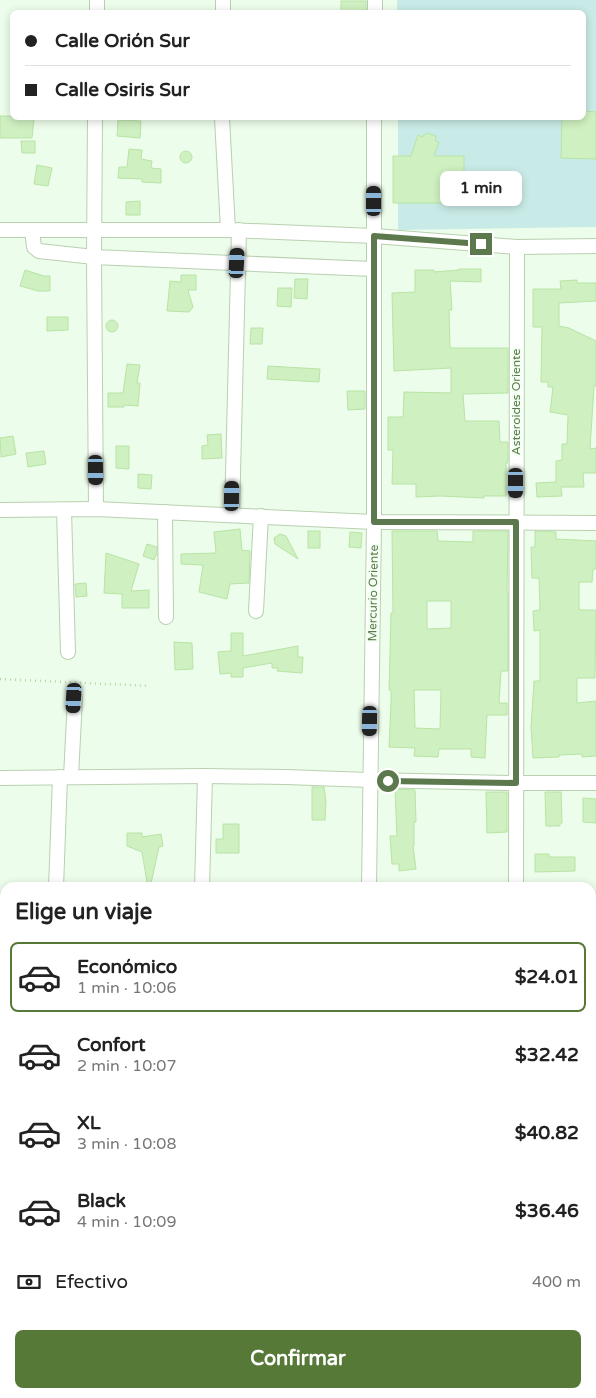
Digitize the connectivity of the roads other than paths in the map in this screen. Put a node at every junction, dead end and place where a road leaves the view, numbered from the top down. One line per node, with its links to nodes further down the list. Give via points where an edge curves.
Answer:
1 (95, 120): 6 (street)
2 (222, 120): 7 (street)
3 (374, 120): 8 (street, Mercurio Oriente)
4 (0, 230): 5 (street)
5 (32, 230): 6 (street); 11 (street, via 34,247 39,251)
6 (94, 230): 7 (street); 11 (street)
7 (233, 230): 8 (street); 12 (street)
8 (374, 236): 10 (street); 13 (street, Mercurio Oriente)
9 (596, 246): 10 (street)
10 (517, 247): 21 (street, Asteroides Oriente)
11 (94, 257): 12 (street); 14 (street)
12 (237, 263): 13 (street); 18 (street)
13 (373, 269): 20 (street, Mercurio Oriente)
14 (96, 509): 16 (street); 17 (street)
15 (0, 510): 16 (street)
16 (64, 510): 25 (street)
17 (165, 512): 18 (street); 24 (street)
18 (232, 515): 19 (street)
19 (261, 516): 20 (street); 23 (street)
20 (374, 522): 21 (street); 30 (street, Mercurio Oriente)
21 (516, 522): 22 (street); 31 (street, Asteroides Oriente)
22 (596, 523)
23 (256, 611)
24 (166, 617)
25 (68, 652)
26 (74, 698): 28 (street)
27 (204, 776): 28 (street); 30 (street); 34 (street)
28 (65, 777): 29 (street); 33 (street)
29 (0, 778)
30 (369, 780): 31 (street); 35 (street, Mercurio Oriente)
31 (516, 783): 32 (street); 36 (street, Asteroides Oriente)
32 (596, 783)
33 (56, 882)
34 (202, 882)
35 (369, 882)
36 (516, 882)

